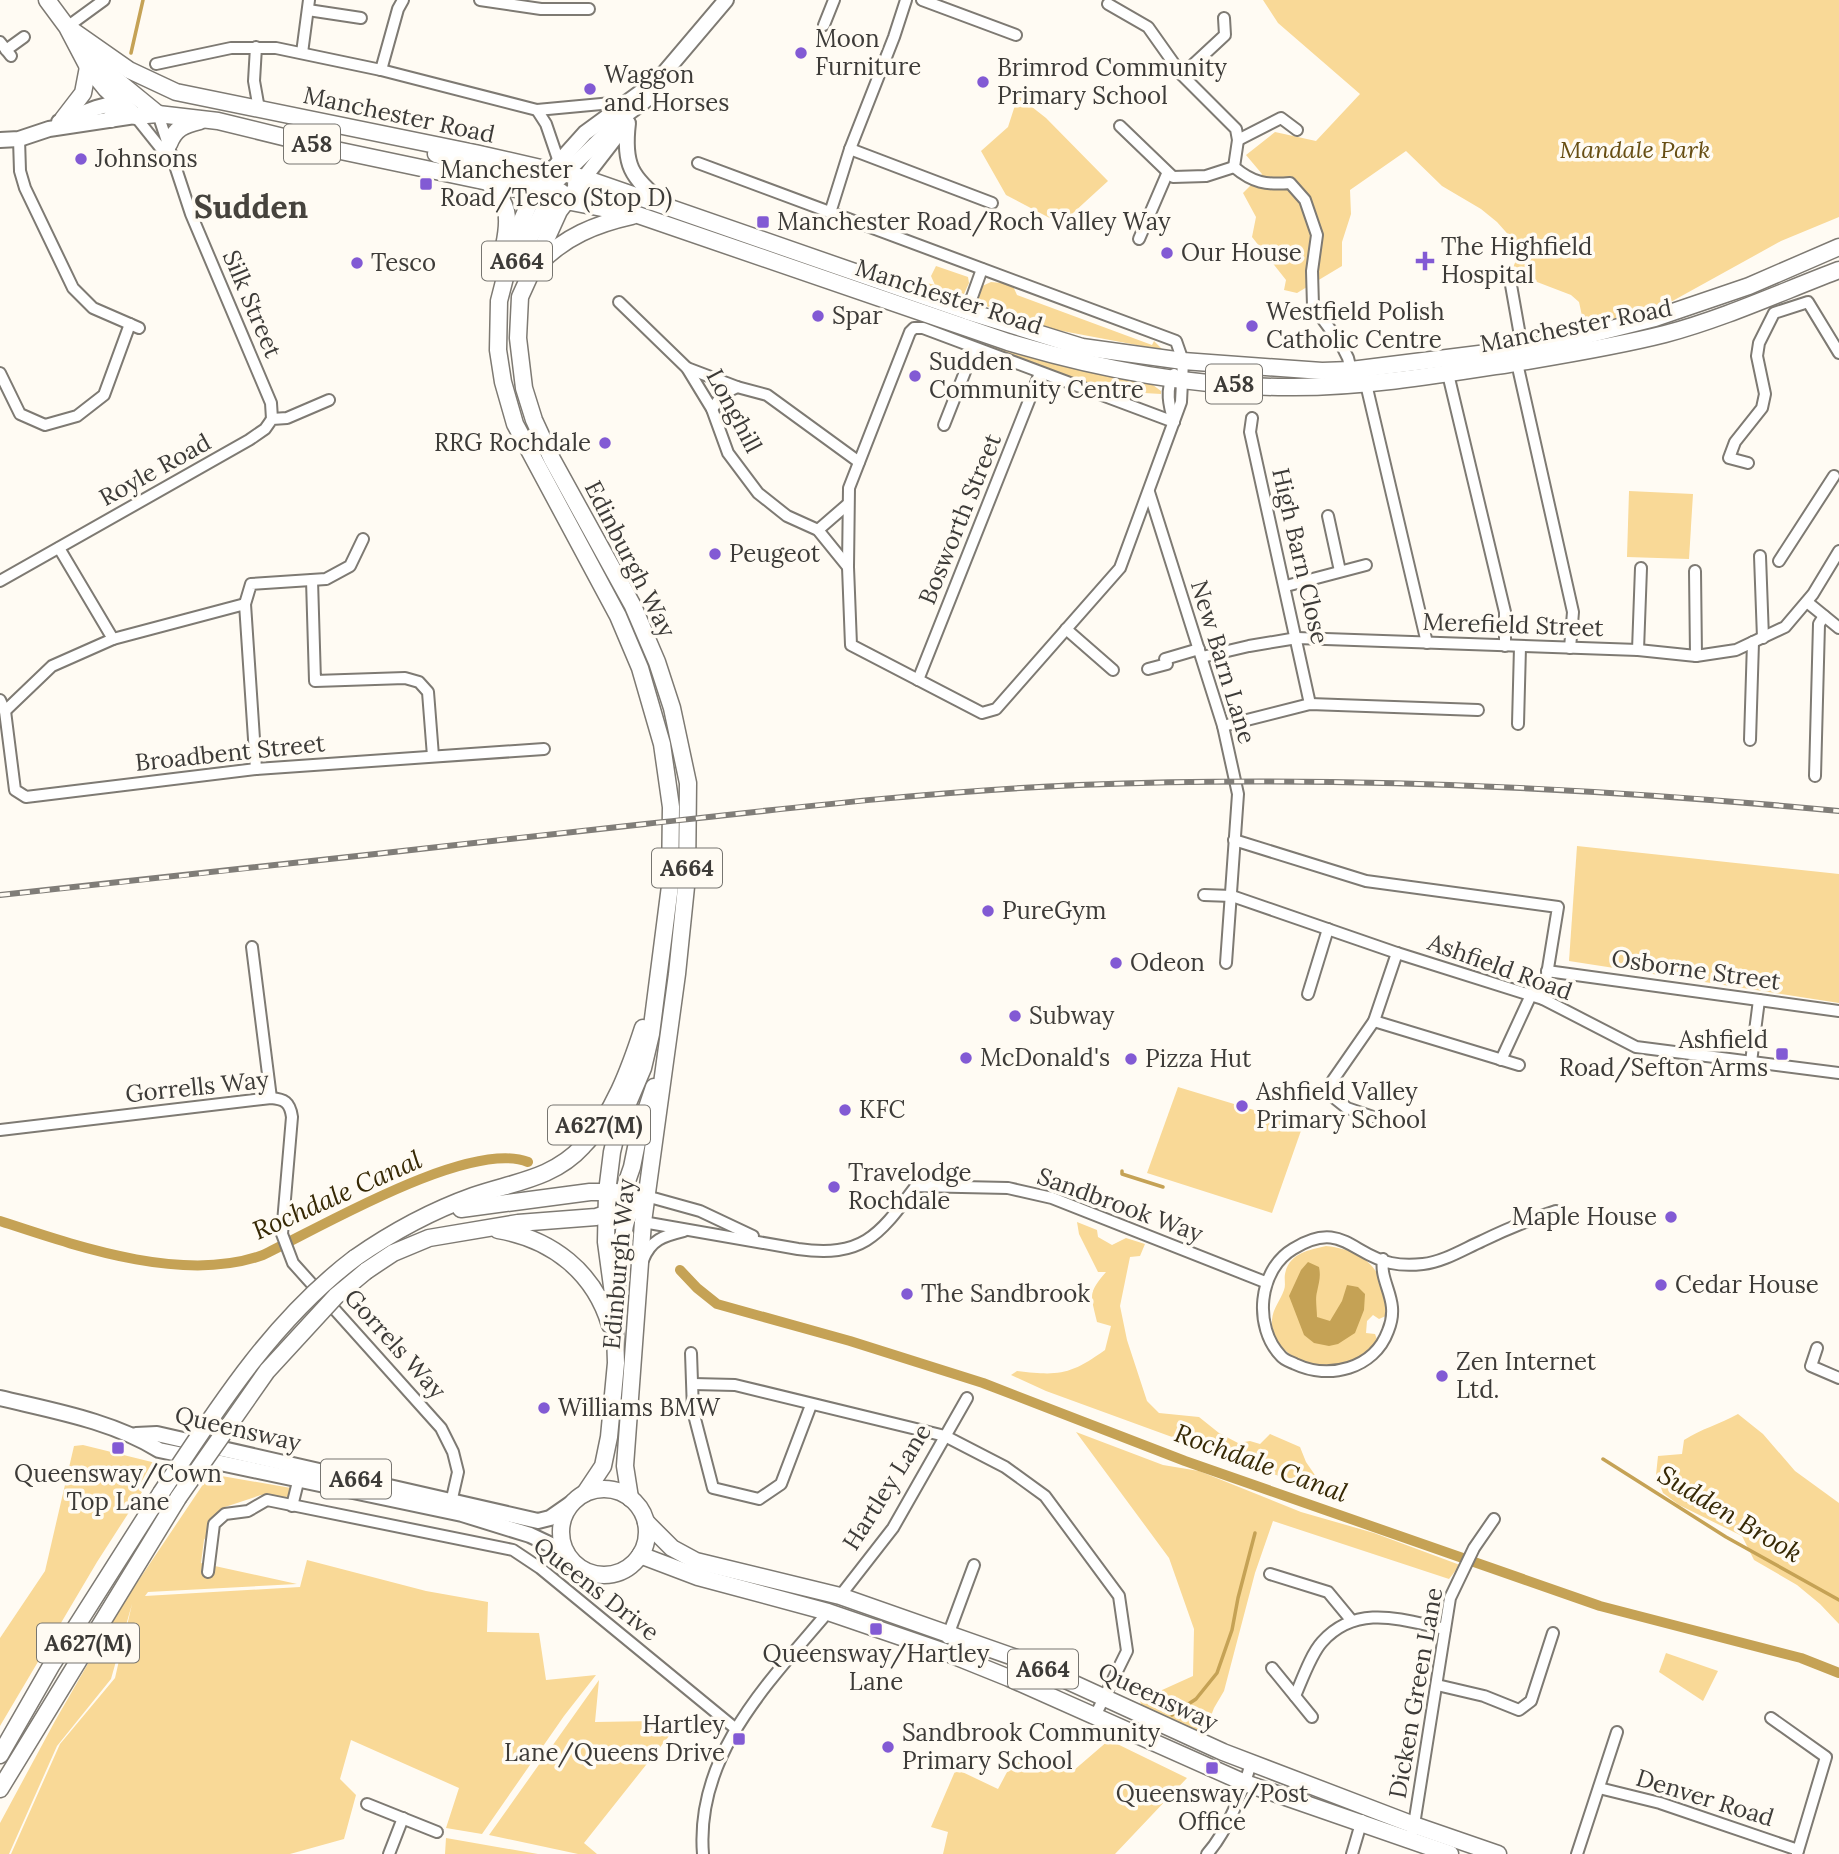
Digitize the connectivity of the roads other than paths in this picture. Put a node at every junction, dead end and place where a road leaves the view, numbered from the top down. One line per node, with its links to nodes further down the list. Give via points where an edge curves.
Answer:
1 (47, 0): 17 (highway, A58)
2 (104, 0): 17 (street)
3 (403, 0): 25 (street)
4 (480, 0): 12 (street, via 541,9)
5 (726, 0): 28 (main road)
6 (834, 0): 16 (street)
7 (906, 0): 48 (street)
8 (922, 0): 18 (street)
9 (1129, 0): 13 (street)
10 (1108, 4): 13 (street)
11 (309, 5): 14 (street); 22 (street)
12 (589, 9)
13 (1123, 12): 27 (street, via 1148,27)
14 (361, 18)
15 (1224, 18): 27 (street, via 1225,35)
16 (824, 25)
17 (67, 27): 24 (highway, A58); 26 (highway, A58)
18 (1016, 35)
19 (23, 37): 21 (street)
20 (256, 47): 22 (street, Manchester Road); 23 (street, Manchester Road); 32 (street, via 254,81)
21 (6, 49)
22 (302, 53): 25 (street, Manchester Road)
23 (156, 64)
24 (88, 67): 31 (highway, A58); 37 (highway, via 83,93)
25 (381, 70): 33 (street, Manchester Road)
26 (122, 74): 29 (highway, Manchester Road / A58); 30 (highway); 31 (highway)
27 (1182, 75): 46 (street, via 1236,129)
28 (659, 79): 35 (main road); 35 (main road, via 654,91)
29 (176, 92): 30 (highway); 32 (highway, Manchester Road / A58)
30 (139, 97): 31 (main road, Manchester Road); 34 (highway)
31 (119, 102): 36 (highway, A58); 37 (main road, Manchester Road); 38 (highway)
32 (259, 109): 43 (highway, Manchester Road / A58)
33 (537, 110): 35 (street, Manchester Road, via 612,103); 53 (street)
34 (158, 114): 36 (highway, Manchester Road / A58); 39 (highway, Manchester Road / A58); 47 (street, Silk Street)
35 (628, 114): 53 (main road); 53 (main road, via 585,133); 57 (main road, via 625,148 629,167 639,184)
36 (135, 116): 38 (main road, Manchester Road); 50 (street, Silk Street)
37 (63, 119): 41 (main road, Manchester Road)
38 (111, 119): 41 (main road, Manchester Road)
39 (206, 120): 47 (highway, via 181,127); 54 (highway, Manchester Road / A58)
40 (1120, 126): 52 (street)
41 (49, 129): 44 (main road, Manchester Road)
42 (1297, 130): 46 (street, via 1281,118)
43 (364, 131): 53 (highway, Manchester Road / A58); 55 (highway)
44 (19, 139): 45 (main road, Manchester Road); 75 (street, via 22,180 73,288 93,308 135,326 104,395 77,416 45,425 20,414)
45 (0, 140)
46 (1238, 140): 51 (street)
47 (169, 144): 50 (street, Silk Street)
48 (849, 149): 56 (street); 58 (street)
49 (698, 163): 58 (street, Manchester Road)
50 (174, 166): 84 (street, Silk Street, via 271,403)
51 (1234, 167): 52 (street, via 1206,176); 79 (street, via 1248,179 1290,183 1305,200 1317,235 1313,306 1341,344)
52 (1167, 174): 60 (street)
53 (567, 176): 55 (highway, Edinburgh Way / A664); 55 (highway, Edinburgh Way / A664); 57 (highway, Manchester Road / A58); 59 (street, via 582,192)
54 (488, 182): 55 (highway, Manchester Road / A58); 66 (highway, A664, via 508,215 499,267)
55 (550, 197): 59 (highway, Manchester Road / A58); 64 (highway, Edinburgh Way / A664); 66 (highway, Edinburgh Way / A664, via 517,231); 69 (highway, Edinburgh Way / A664, via 518,257)
56 (992, 203)
57 (670, 208): 68 (highway, Manchester Road / A58)
58 (830, 213): 62 (street, Manchester Road)
59 (638, 215): 64 (highway, A664, via 594,226 565,240); 78 (highway, Manchester Road / A58, via 1032,349)
60 (1139, 239)
61 (1839, 247): 72 (highway, Manchester Road / A58, via 1749,286 1655,318)
62 (982, 269): 68 (street); 73 (street, Manchester Road, via 1176,341)
63 (1839, 270): 72 (highway, Manchester Road / A58, via 1666,334 1581,352)
64 (529, 274): 154 (highway, Edinburgh Way / A664, via 520,297 518,338 524,388 552,459 633,606 657,662 688,783 687,877)
65 (1511, 285): 72 (street)
66 (499, 301): 69 (highway, Edinburgh Way / A664)
67 (619, 302): 74 (street, Longhill)
68 (967, 312): 73 (highway, Manchester Road / A58, via 1082,347)
69 (498, 331): 147 (highway, Edinburgh Way / A664, via 502,377 515,424 618,616 660,734 671,807 670,886)
70 (974, 349): 76 (street); 86 (street); 87 (street, via 923,328 909,332)
71 (1839, 353): 88 (street, via 1808,302 1774,313 1757,356 1765,394 1762,408 1726,457)
72 (1520, 355): 77 (highway, Manchester Road / A58); 79 (highway, Manchester Road / A58); 121 (street, via 1573,612)
73 (1183, 361): 78 (street); 79 (highway, Manchester Road / A58, via 1322,371)
74 (687, 368): 80 (street); 82 (street, Longhill)
75 (0, 373)
76 (1040, 373): 85 (street); 127 (street, Bosworth Street)
77 (1448, 374): 79 (highway, Manchester Road / A58); 119 (street, via 1505,612)
78 (1177, 379): 79 (highway, Manchester Road / A58, via 1292,387); 85 (street, via 1181,402)
79 (1357, 380): 118 (street, via 1372,410)
80 (737, 387): 82 (street, via 723,394); 87 (street, via 767,395)
81 (329, 400): 84 (street, Royle Road, via 287,418)
82 (712, 409): 95 (street, Longhill, via 728,453 758,493 787,516)
83 (1252, 418): 109 (street, High Barn Close, via 1250,432)
84 (272, 419): 97 (street, Royle Road, via 259,434 204,471)
85 (1174, 422): 91 (street)
86 (944, 425)
87 (859, 462): 93 (street)
88 (1748, 463)
89 (1834, 476): 90 (street)
90 (1828, 486): 92 (street); 100 (street)
91 (1149, 492): 114 (street, via 1120,568); 123 (street, New Barn Lane)
92 (1839, 493)
93 (848, 504): 95 (street); 103 (street)
94 (1328, 516): 105 (street)
95 (818, 530): 103 (street)
96 (363, 539): 107 (street, via 350,566 326,579)
97 (60, 548): 108 (street, Royle Road); 116 (street)
98 (1839, 551): 102 (street, Merefield Street)
99 (1760, 556): 117 (street)
100 (1779, 561)
101 (1366, 565): 105 (street)
102 (1836, 565): 110 (street, Merefield Street)
103 (848, 567): 127 (street, via 851,645)
104 (1641, 568): 122 (street)
105 (1340, 571): 109 (street)
106 (1695, 571): 124 (street)
107 (312, 580): 111 (street, via 251,584); 136 (street, via 314,681 405,678 419,682 428,692)
108 (0, 581)
109 (1286, 586): 115 (street, High Barn Close)
110 (1807, 602): 112 (street); 117 (street, Merefield Street, via 1786,627)
111 (245, 604): 116 (street); 137 (street)
112 (1824, 616): 113 (street); 138 (street, via 1819,624)
113 (1839, 628)
114 (1066, 629): 125 (street); 127 (street, via 996,709 982,713)
115 (1297, 638): 118 (street, Merefield Street); 123 (street, Merefield Street); 129 (street, High Barn Close)
116 (113, 639): 131 (street, via 52,666)
117 (1758, 640): 124 (street, Merefield Street, via 1736,650); 134 (street)
118 (1427, 643): 119 (street, Merefield Street)
119 (1505, 646): 120 (street, Merefield Street)
120 (1520, 647): 121 (street, Merefield Street); 132 (street)
121 (1570, 648): 122 (street, Merefield Street)
122 (1638, 650): 124 (street, Merefield Street)
123 (1201, 653): 126 (street, Merefield Street, via 1165,659 1167,664); 133 (street, New Barn Lane)
124 (1696, 656)
125 (1113, 670)
126 (1148, 670)
127 (918, 680)
128 (0, 700): 131 (street, Broadbent Street)
129 (1310, 704): 130 (street); 133 (street)
130 (1478, 710)
131 (5, 711): 137 (street, Broadbent Street, via 15,790 26,797)
132 (1518, 723)
133 (1223, 726): 139 (street, New Barn Lane, via 1238,794)
134 (1751, 740)
135 (544, 749): 136 (street, Broadbent Street)
136 (433, 756): 137 (street, Broadbent Street)
137 (256, 769)
138 (1815, 776)
139 (1234, 840): 141 (street, New Barn Lane); 146 (street, via 1366,881 1558,907)
140 (1204, 895): 141 (street, Ashfield Road)
141 (1232, 896): 142 (street, Ashfield Road); 145 (street, New Barn Lane)
142 (1328, 929): 144 (street, Ashfield Road); 148 (street)
143 (252, 947): 159 (street)
144 (1397, 953): 149 (street, Ashfield Road); 153 (street)
145 (1226, 963)
146 (1548, 971): 150 (street); 151 (street, Osborne Street)
147 (658, 986): 162 (highway, Edinburgh Way / A664, via 643,1068 612,1152); 166 (highway, A627(M), via 608,1112 583,1146 539,1177 471,1197)
148 (1308, 994)
149 (1531, 995): 150 (street, Ashfield Road); 155 (street)
150 (1543, 999): 156 (street, Ashfield Road, via 1636,1047)
151 (1759, 1000): 152 (street, Osborne Street); 156 (street)
152 (1839, 1011)
153 (1374, 1021): 155 (street); 160 (street, via 1333,1080 1332,1096 1347,1108)
154 (666, 1053): 162 (highway, via 632,1167); 163 (highway, Edinburgh Way / A664)
155 (1501, 1060): 157 (street)
156 (1751, 1062): 158 (street, Ashfield Road)
157 (1519, 1065)
158 (1839, 1073)
159 (271, 1098): 161 (street, Gorrells Way); 165 (street, Gorrells Way, via 285,1101 291,1110)
160 (1388, 1122)
161 (0, 1130)
162 (615, 1192): 163 (highway); 166 (highway, A627(M)); 167 (highway, Edinburgh Way / A664)
163 (646, 1196): 168 (highway, Edinburgh Way / A664); 171 (street, via 700,1211)
164 (1556, 1210): 172 (street, via 1425,1264)
165 (284, 1212): 189 (street, Gorrels Way, via 282,1234 293,1263 441,1428 458,1472)
166 (435, 1214): 213 (highway, A627(M), bridge, via 389,1235 330,1276 260,1351 161,1493)
167 (605, 1214): 168 (highway); 169 (highway, A627(M)); 175 (highway, Edinburgh Way / A664)
168 (635, 1220): 170 (street, Sandbrook Way); 173 (highway, Edinburgh Way / A664); 175 (highway, A664, via 623,1227)
169 (485, 1227): 178 (highway, A627(M), via 534,1239 568,1260 588,1280 610,1324); 217 (highway, A627(M), bridge, via 429,1238 393,1253 336,1296 267,1371 178,1498)
170 (690, 1230): 171 (street, Sandbrook Way); 173 (street, Sandbrook Way, via 655,1240)
171 (765, 1242): 174 (street, Sandbrook Way, via 838,1251 873,1237 916,1186 1008,1188 1052,1198)
172 (1383, 1259): 174 (street, via 1343,1239 1321,1238 1281,1258); 174 (street, via 1381,1270 1393,1311 1389,1330 1368,1359 1343,1371 1311,1371 1282,1357 1262,1314)
173 (639, 1269): 187 (highway, Edinburgh Way / A664, via 625,1466)
174 (1265, 1282)
175 (614, 1301): 178 (highway, Edinburgh Way / A664)
176 (1817, 1348): 179 (street, via 1811,1366)
177 (691, 1353): 180 (street)
178 (616, 1363): 186 (highway, Edinburgh Way / A664, via 603,1466)
179 (1839, 1378)
180 (693, 1384): 183 (street, via 735,1385); 183 (street, via 693,1411 713,1488 759,1499 781,1484)
181 (0, 1398): 185 (main road, Queensway / A664, via 135,1435 159,1450)
182 (967, 1398): 184 (street, Hartley Lane)
183 (811, 1405): 184 (street)
184 (945, 1437): 197 (street, Hartley Lane, via 893,1528); 207 (street, via 1005,1467 1045,1496 1119,1596 1127,1651)
185 (301, 1473): 188 (street); 189 (main road, Queensway / A664)
186 (579, 1498): 187 (highway, via 597,1489); 189 (main road, Queensway / A664, via 538,1521); 192 (highway, via 562,1523)
187 (630, 1498): 191 (highway)
188 (292, 1506): 195 (street, Queens Drive, via 267,1500 248,1511 225,1514 214,1524); 211 (street, Queens Drive, via 513,1550)
189 (450, 1506): 192 (main road, Queensway / A664)
190 (1494, 1519): 200 (street, Dicken Green Lane, via 1450,1598)
191 (646, 1522): 193 (highway, via 647,1537); 197 (highway, Queensway / A664, via 672,1548 696,1561)
192 (566, 1552): 193 (highway, via 587,1571 602,1575 617,1573)
193 (640, 1555): 198 (highway, Queensway / A664, via 698,1577)
194 (974, 1565): 202 (street)
195 (208, 1572)
196 (1270, 1574): 199 (street, via 1328,1592)
197 (840, 1596): 202 (highway, Queensway / A664)
198 (828, 1612): 203 (highway, Queensway / A664); 211 (street, via 756,1696)
199 (1352, 1621): 200 (street, via 1380,1616); 206 (street, via 1321,1643)
200 (1445, 1629): 205 (street, Dicken Green Lane)
201 (1553, 1633): 205 (street, via 1531,1701 1519,1710)
202 (949, 1634): 203 (street); 207 (highway, Queensway / A664, via 1022,1660)
203 (942, 1651): 208 (highway, Queensway / A664)
204 (1272, 1668): 206 (street)
205 (1437, 1685): 222 (street, Dicken Green Lane)
206 (1295, 1696): 209 (street)
207 (1105, 1698): 208 (street); 214 (highway, Queensway / A664)
208 (1095, 1716): 215 (highway, Queensway / A664)
209 (1312, 1717)
210 (1771, 1718): 223 (street, via 1826,1757)
211 (736, 1729): 225 (street, via 709,1788)
212 (1617, 1732): 216 (street)
213 (0, 1755)
214 (1251, 1763): 215 (street); 219 (highway, Queensway / A664)
215 (1245, 1783): 219 (highway, Queensway / A664); 226 (street)
216 (1599, 1788): 223 (street, Denver Road, via 1660,1803); 230 (street)
217 (0, 1789)
218 (367, 1804): 220 (street)
219 (1364, 1814): 222 (highway, Queensway / A664); 227 (street)
220 (403, 1818): 221 (street); 224 (street)
221 (437, 1832)
222 (1413, 1833): 228 (highway, Queensway / A664); 229 (highway, Queensway / A664)
223 (1798, 1852)
224 (389, 1854)
225 (703, 1854)
226 (1207, 1854)
227 (1352, 1854)
228 (1450, 1854)
229 (1498, 1854)
230 (1577, 1854)

